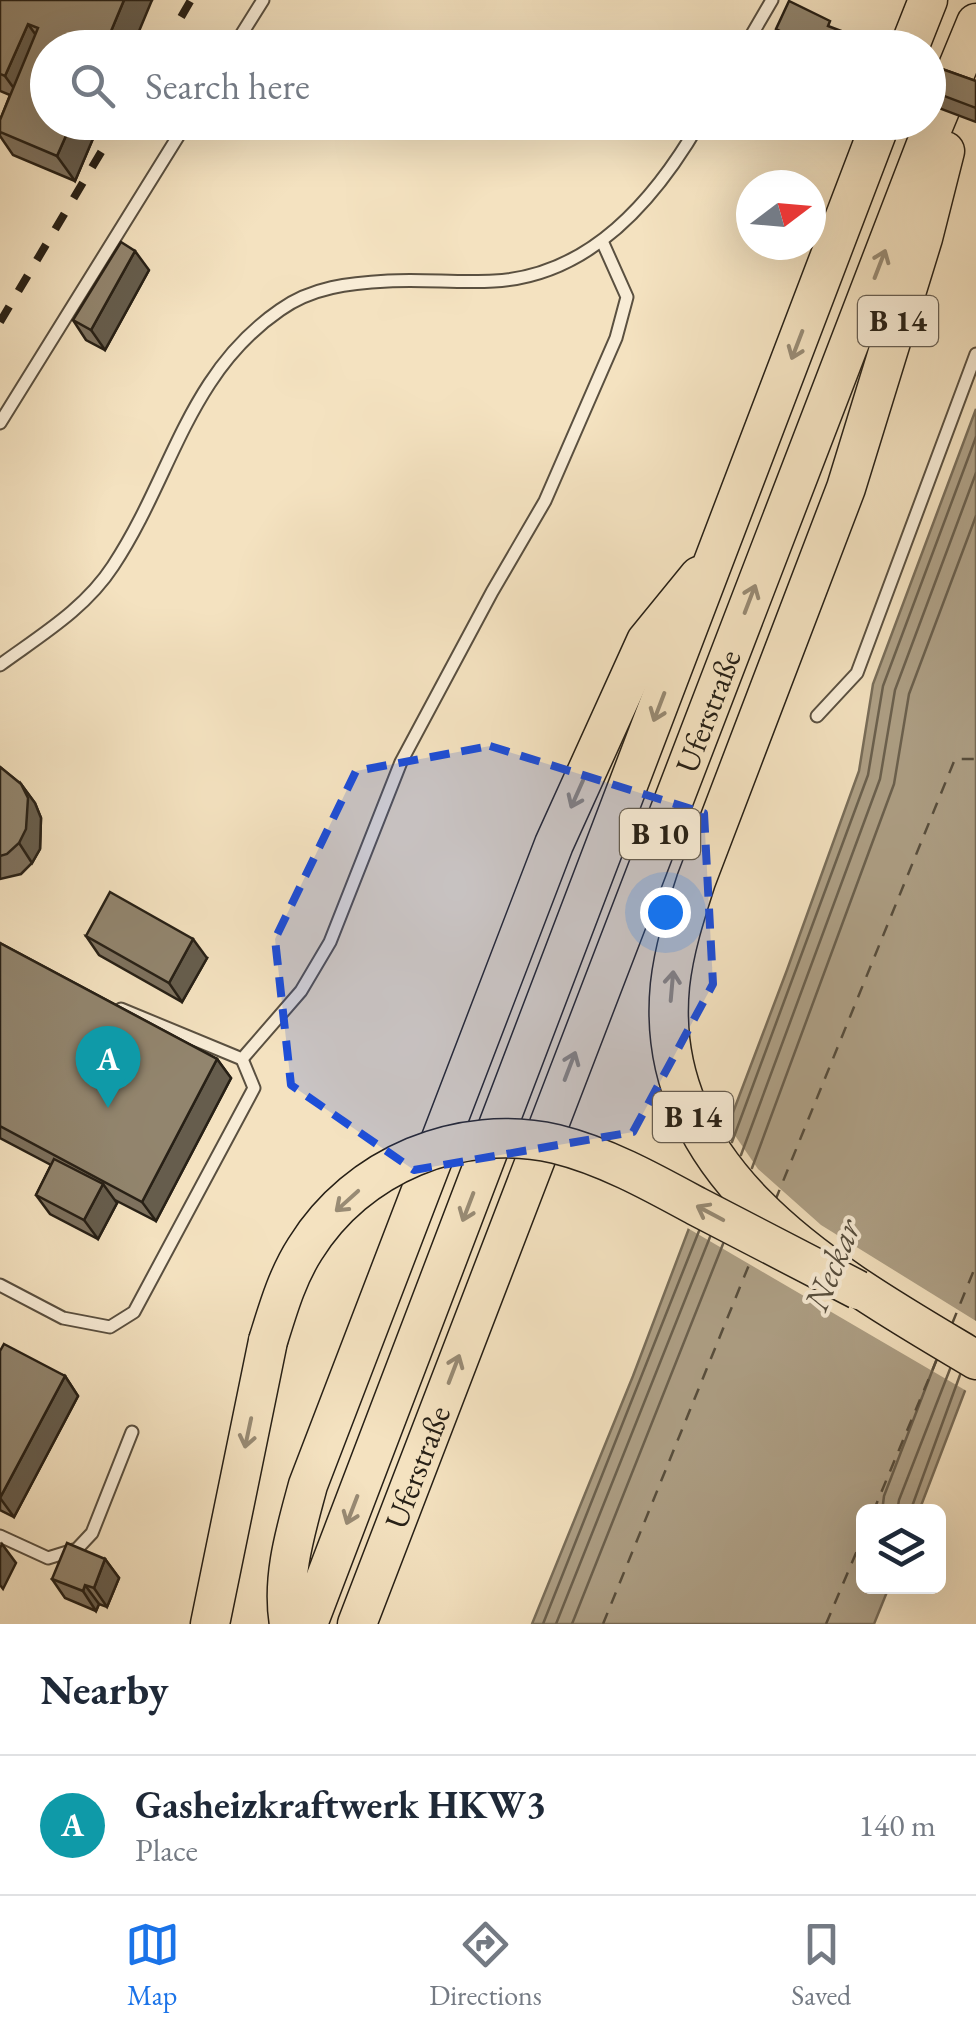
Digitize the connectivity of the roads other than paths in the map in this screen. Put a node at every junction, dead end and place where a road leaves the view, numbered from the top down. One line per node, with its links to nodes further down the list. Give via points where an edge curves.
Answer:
1 (262, 0): 4 (lane)
2 (772, 0): 5 (lane)
3 (928, 0): 6 (highway)
4 (244, 30)
5 (754, 30)
6 (916, 30)
7 (972, 34): 8 (highway, Uferstraße / B 10, one-way to 7); 22 (highway, B 14, one-way to 7, bridge, via 754,1206 722,1168 695,1124 677,1075 670,988 696,880 865,433 923,238)
8 (946, 96)
9 (176, 140): 15 (lane)
10 (690, 140): 13 (lane, via 645,202)
11 (874, 140): 16 (highway, Uferstraße / B 10, one-way to 16)
12 (928, 140): 29 (highway, Uferstraße / B 10, one-way to 12)
13 (602, 241): 17 (lane, via 548,272 495,281 339,284 284,307 237,344 202,392 114,565 86,602); 20 (lane, via 627,297 553,483 401,762 330,942 300,991)
14 (976, 354): 18 (lane, via 857,673)
15 (0, 422)
16 (720, 551): 27 (highway, one-way to 27, via 646,641 554,844 308,1485 287,1585); 28 (highway, Uferstraße / B 10, one-way to 28)
17 (0, 665)
18 (817, 716)
19 (106, 1002): 20 (lane)
20 (242, 1059): 21 (lane, via 254,1088 134,1312 110,1326 63,1318)
21 (0, 1285)
22 (858, 1290): 23 (highway, B 14); 26 (highway, one-way to 26, bridge, via 652,1183 556,1144 484,1139 392,1165 340,1206 296,1264 268,1340)
23 (976, 1360)
24 (132, 1432): 25 (lane, via 92,1533 77,1548 48,1558)
25 (0, 1536)
26 (210, 1624)
27 (289, 1624)
28 (308, 1624)
29 (357, 1624)

